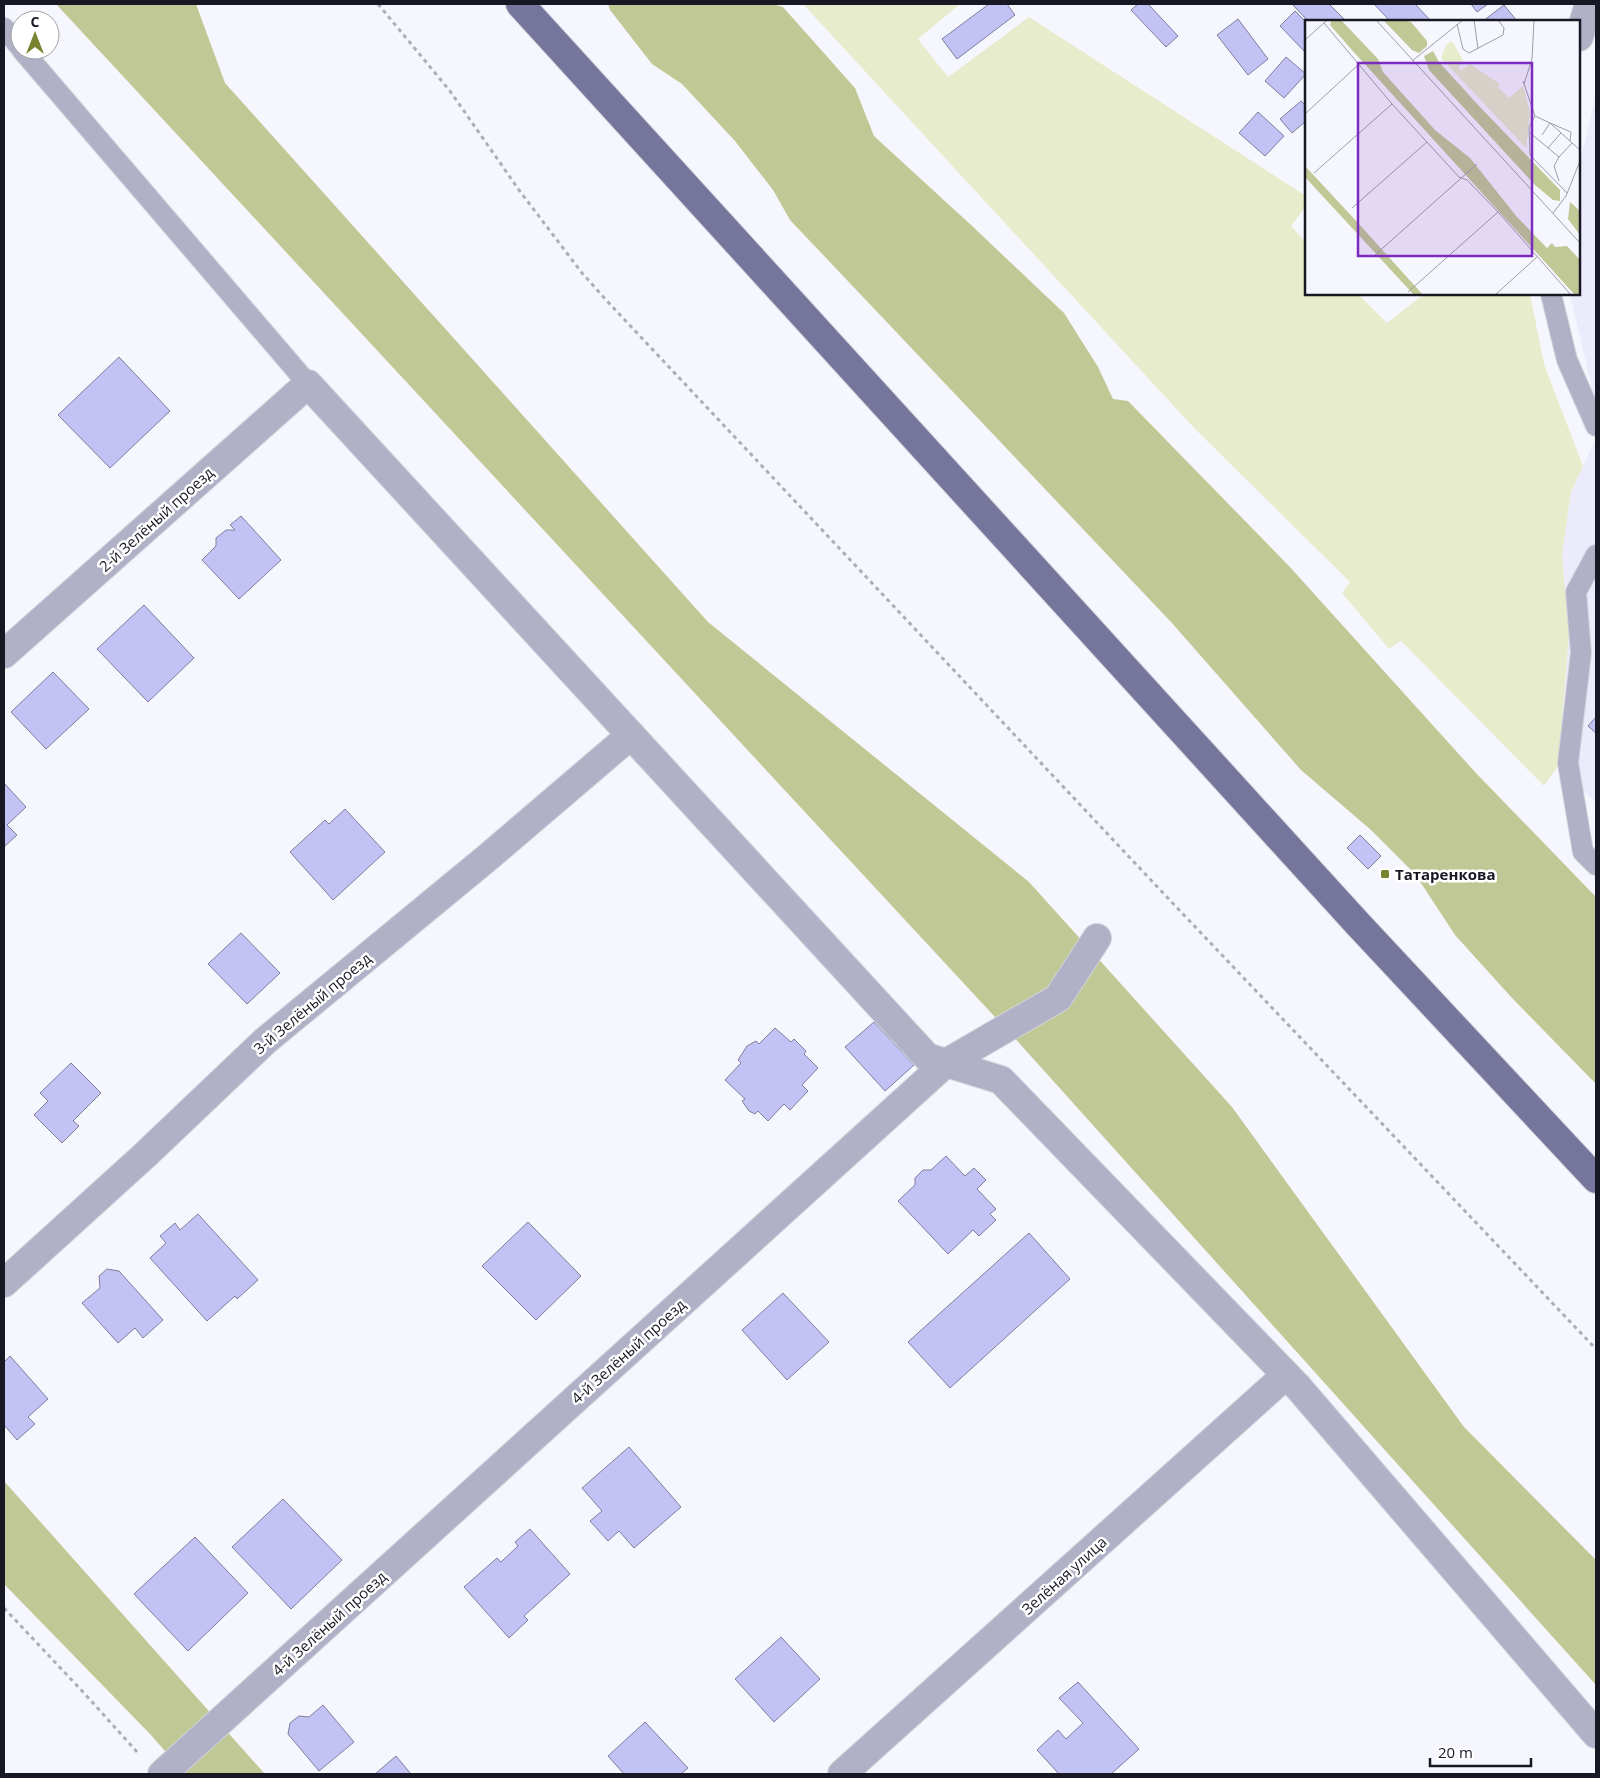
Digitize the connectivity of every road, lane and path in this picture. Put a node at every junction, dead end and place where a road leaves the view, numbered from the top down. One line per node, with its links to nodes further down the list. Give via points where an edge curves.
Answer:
1 (378, 4): 18 (path, via 450,91 519,190 607,301)
2 (520, 4): 16 (main road, via 1336,901)
3 (1589, 4): 4 (street)
4 (1580, 34)
5 (30, 60): 7 (lane)
6 (1551, 295): 8 (lane, via 1567,360)
7 (308, 384): 10 (street, 2-й Зелёный проезд); 12 (street)
8 (1596, 426)
9 (1596, 555): 11 (lane, via 1576,592)
10 (4, 654)
11 (1588, 659): 13 (lane, via 1568,762 1583,852)
12 (631, 736): 15 (street, via 927,1058); 17 (street, 3-й Зелёный проезд, via 265,1040)
13 (1596, 865)
14 (1097, 938): 15 (street, 4-й Зелёный проезд, via 1058,998)
15 (946, 1063): 19 (street, via 1002,1080); 22 (street, 4-й Зелёный проезд)
16 (1596, 1179)
17 (4, 1283)
18 (1596, 1349)
19 (1286, 1375): 21 (street); 23 (street, Зелёная улица)
20 (4, 1608): 22 (path)
21 (1596, 1734)
22 (153, 1767)
23 (842, 1774)

